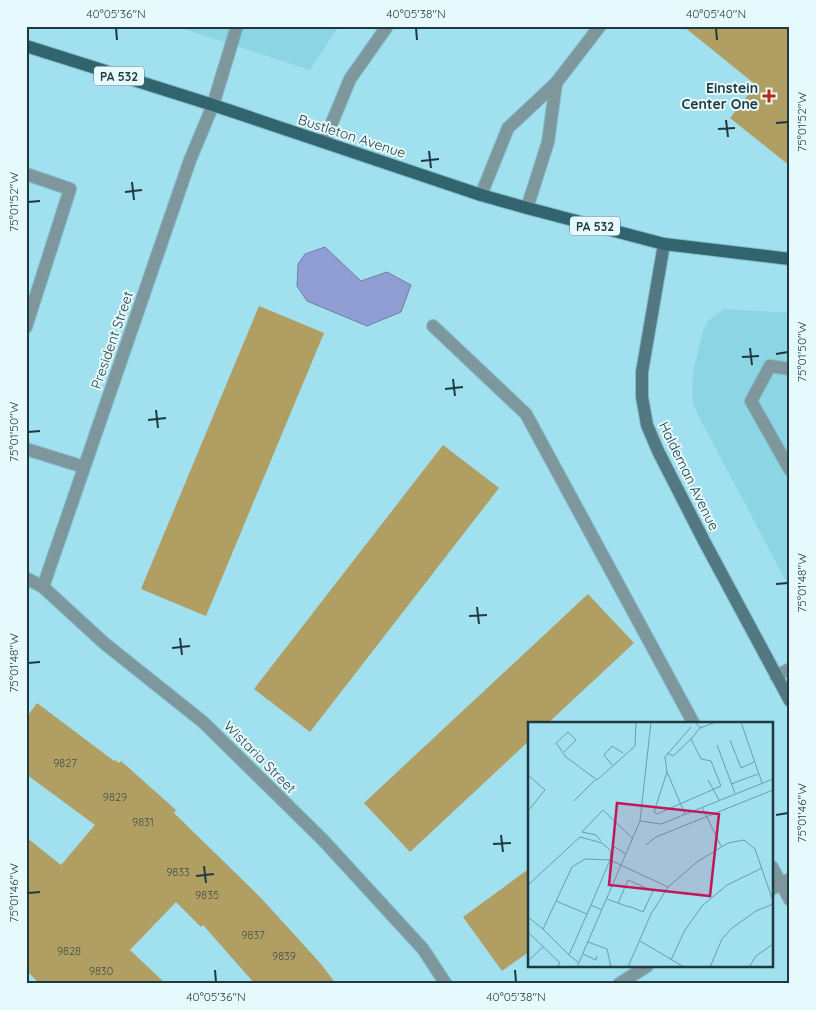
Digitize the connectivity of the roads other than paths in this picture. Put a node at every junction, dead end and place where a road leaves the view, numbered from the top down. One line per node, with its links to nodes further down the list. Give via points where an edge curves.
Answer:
1 (237, 26): 6 (street, President Street)
2 (384, 26): 7 (street, via 386,28 350,79)
3 (600, 26): 5 (street)
4 (26, 46): 6 (main road, Bustleton Avenue / PA 532)
5 (556, 83): 9 (street, via 508,128); 10 (street, via 548,142)
6 (213, 105): 7 (main road, Bustleton Avenue / PA 532); 17 (street, President Street, via 190,160)
7 (324, 142): 9 (main road, Bustleton Avenue / PA 532)
8 (26, 174): 14 (street, via 70,189)
9 (481, 195): 10 (main road, Bustleton Avenue / PA 532)
10 (527, 208): 11 (main road, Bustleton Avenue / PA 532)
11 (664, 244): 12 (main road, Bustleton Avenue / PA 532); 22 (main road, Haldeman Avenue, via 642,372 647,425)
12 (790, 259)
13 (433, 326): 24 (street, via 526,414)
14 (26, 327)
15 (790, 369): 18 (street, via 770,366 751,401)
16 (26, 449): 17 (street)
17 (84, 467): 20 (street, President Street)
18 (790, 470)
19 (26, 578): 20 (street, Wistaria Street)
20 (43, 587): 29 (street, Wistaria Street, via 104,643 210,728 323,840 423,949)
21 (790, 669): 22 (street)
22 (776, 676): 23 (main road, Haldeman Avenue)
23 (790, 701)
24 (693, 722)
25 (774, 871): 26 (street)
26 (781, 883): 27 (street)
27 (790, 900)
28 (644, 968): 30 (street)
29 (446, 984)
30 (619, 984)

